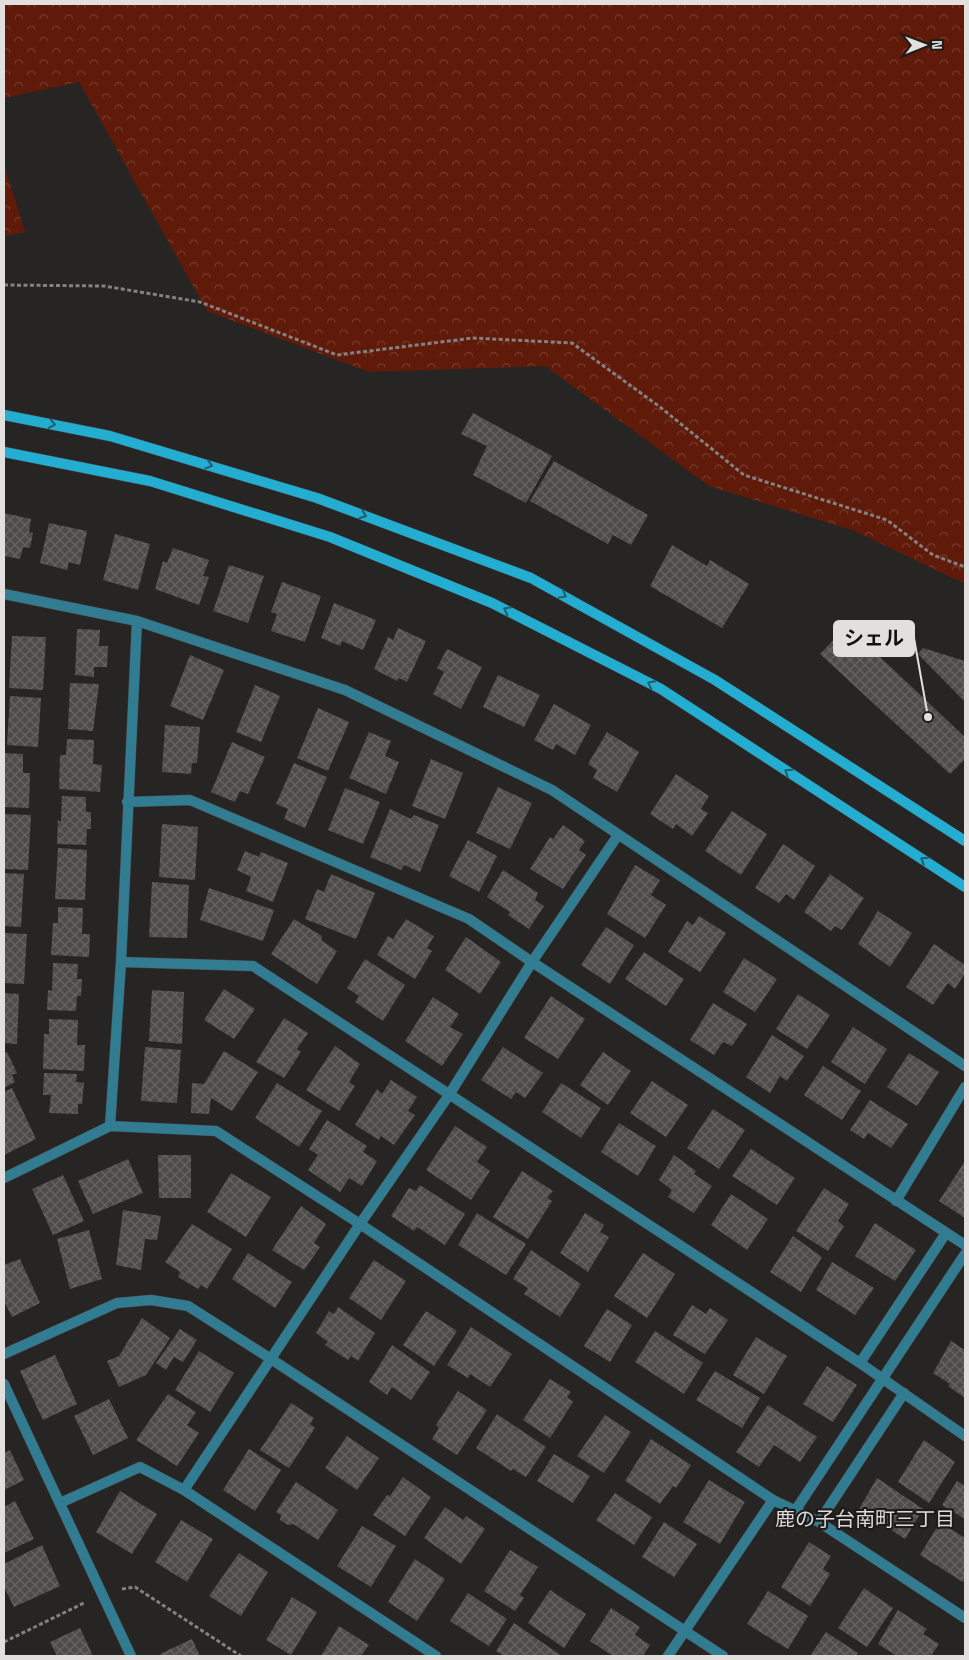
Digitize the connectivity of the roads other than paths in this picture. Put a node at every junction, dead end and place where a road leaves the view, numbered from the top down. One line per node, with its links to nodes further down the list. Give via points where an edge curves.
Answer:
1 (4, 415): 7 (street, one-way to 7, via 110,436 317,498 531,578 716,680)
2 (4, 452): 8 (street, one-way to 2, via 661,689 492,603 330,537 150,481)
3 (4, 594): 4 (street)
4 (137, 621): 5 (street); 6 (street, via 345,690 552,790)
5 (127, 802): 9 (street); 10 (street, via 190,800 470,919)
6 (618, 835): 10 (street); 11 (street)
7 (965, 841)
8 (965, 887)
9 (121, 962): 13 (street, via 253,966); 14 (street)
10 (532, 962): 13 (street); 16 (street)
11 (965, 1066)
12 (965, 1087): 16 (street)
13 (449, 1095): 17 (street); 23 (street)
14 (110, 1126): 15 (street); 17 (street, via 216,1131)
15 (4, 1178)
16 (896, 1201): 18 (street)
17 (360, 1224): 22 (street); 29 (street)
18 (946, 1232): 19 (street); 23 (street)
19 (965, 1245)
20 (965, 1254): 24 (street)
21 (4, 1354): 22 (street, via 117,1302 151,1300 188,1306)
22 (271, 1358): 28 (street); 34 (street)
23 (860, 1363): 24 (street)
24 (883, 1379): 26 (street); 31 (street)
25 (4, 1384): 30 (street)
26 (904, 1393): 27 (street); 32 (street)
27 (965, 1436)
28 (184, 1490): 30 (street, via 140,1467); 36 (street)
29 (773, 1500): 31 (street); 34 (street)
30 (60, 1503): 35 (street)
31 (795, 1511): 32 (street)
32 (819, 1522): 33 (street)
33 (965, 1618)
34 (684, 1631): 37 (street); 38 (street)
35 (131, 1656)
36 (436, 1656)
37 (668, 1656)
38 (723, 1656)

